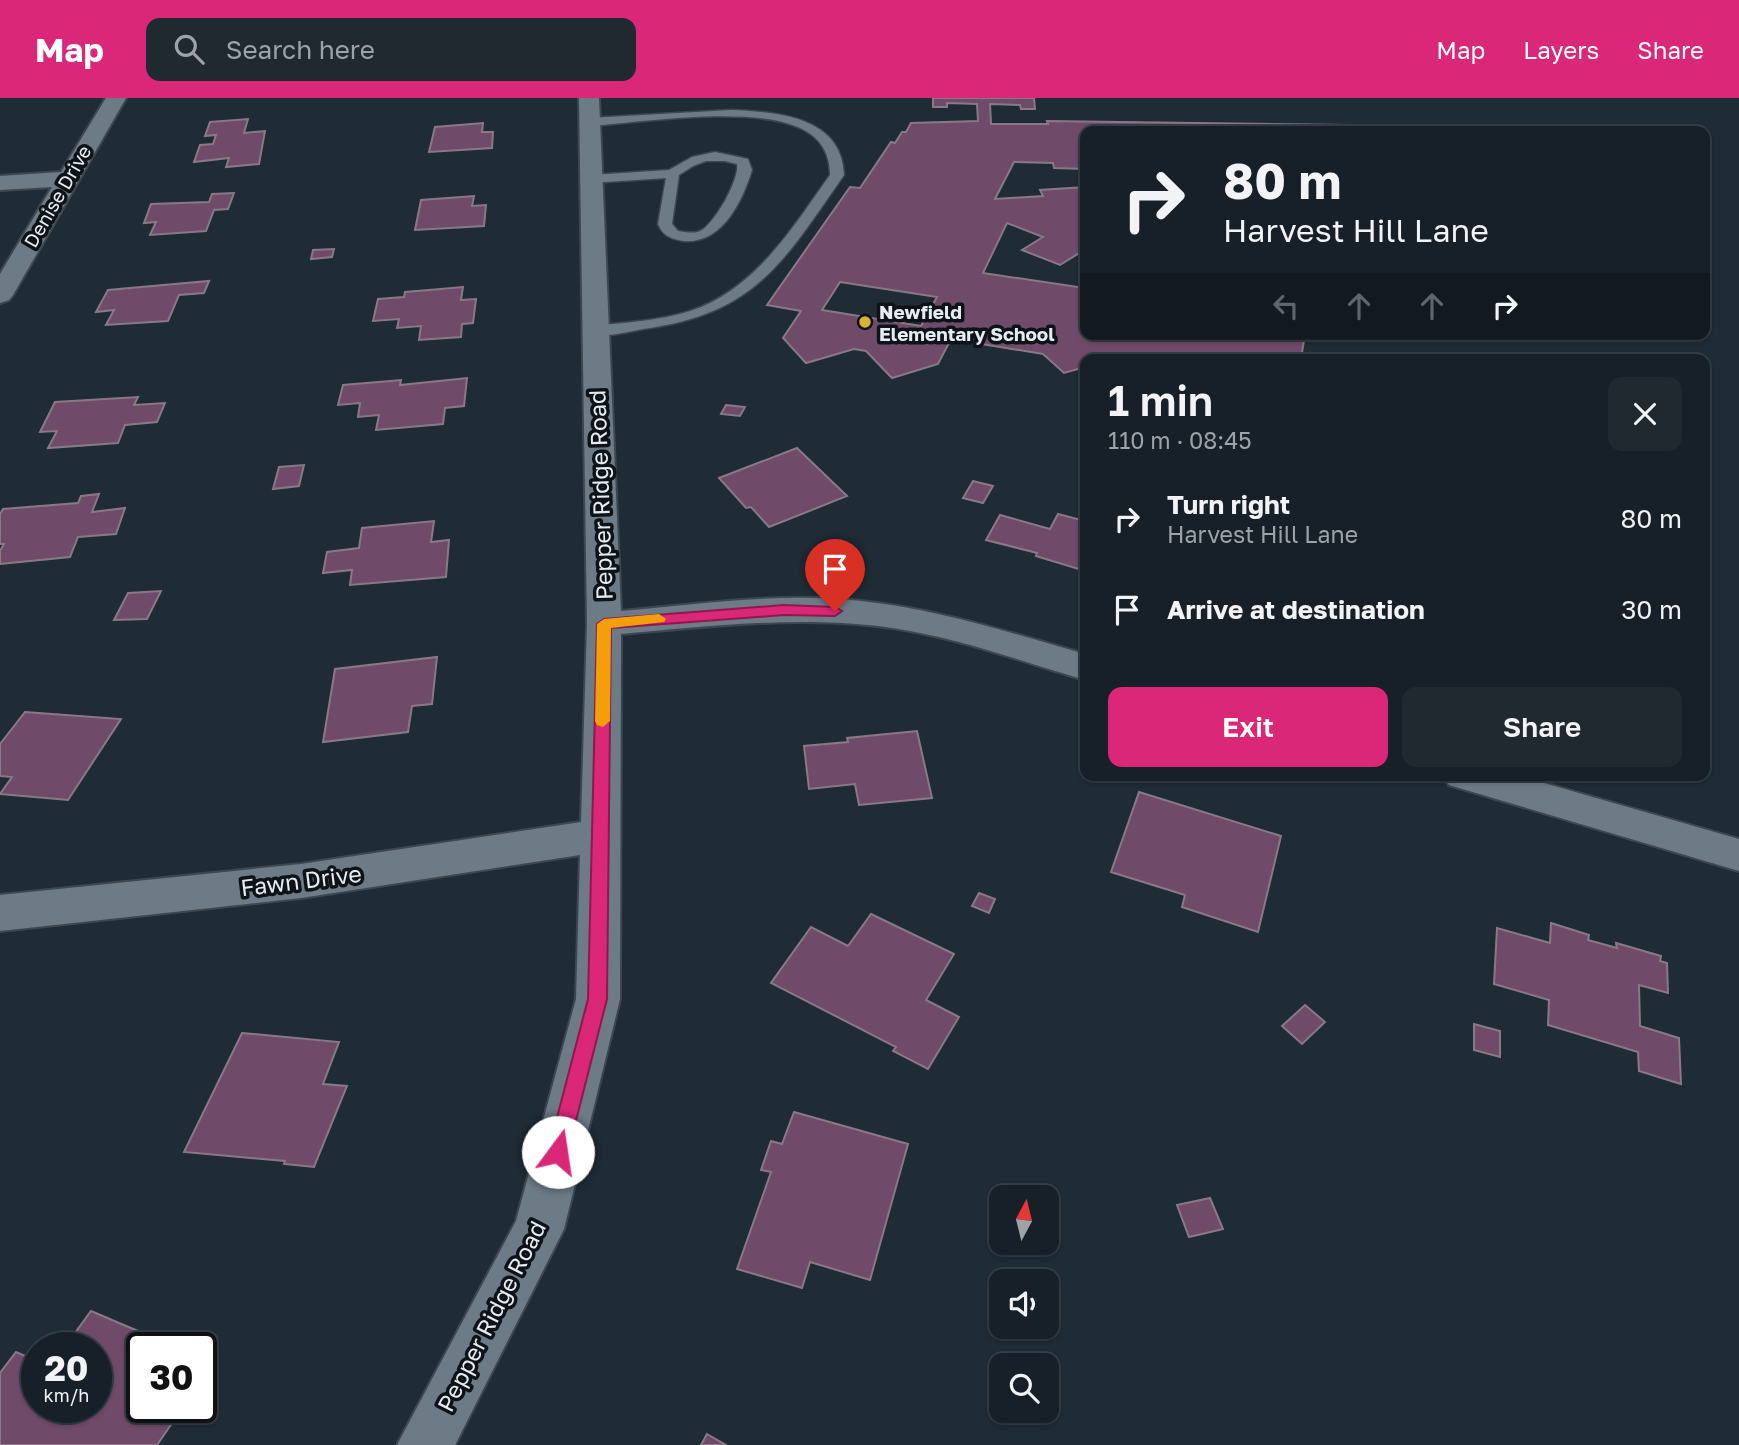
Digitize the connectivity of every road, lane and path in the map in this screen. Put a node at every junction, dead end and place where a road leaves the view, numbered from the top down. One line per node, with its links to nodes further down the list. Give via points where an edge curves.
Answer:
1 (116, 98): 4 (street, Denise Drive)
2 (589, 110): 5 (street, Pepper Ridge Road); 8 (lane, via 780,119 804,125 832,148 838,159 837,175 771,265 739,294 703,312)
3 (673, 174): 3 (lane, via 665,224 672,234 693,237 706,234 717,223 745,170 737,159 714,157 691,160); 5 (lane)
4 (66, 179): 6 (street); 7 (street, Denise Drive)
5 (591, 179): 8 (street, Pepper Ridge Road)
6 (0, 183)
7 (0, 295)
8 (595, 331): 9 (street, Pepper Ridge Road)
9 (604, 624): 10 (street, via 784,610 860,612 936,625); 12 (street, Pepper Ridge Road)
10 (1080, 666)
11 (1484, 781): 13 (street)
12 (601, 835): 14 (street, Fawn Drive, via 491,855 280,883); 15 (street, Pepper Ridge Road, via 598,999 539,1228)
13 (1739, 855)
14 (0, 913)
15 (425, 1445)

